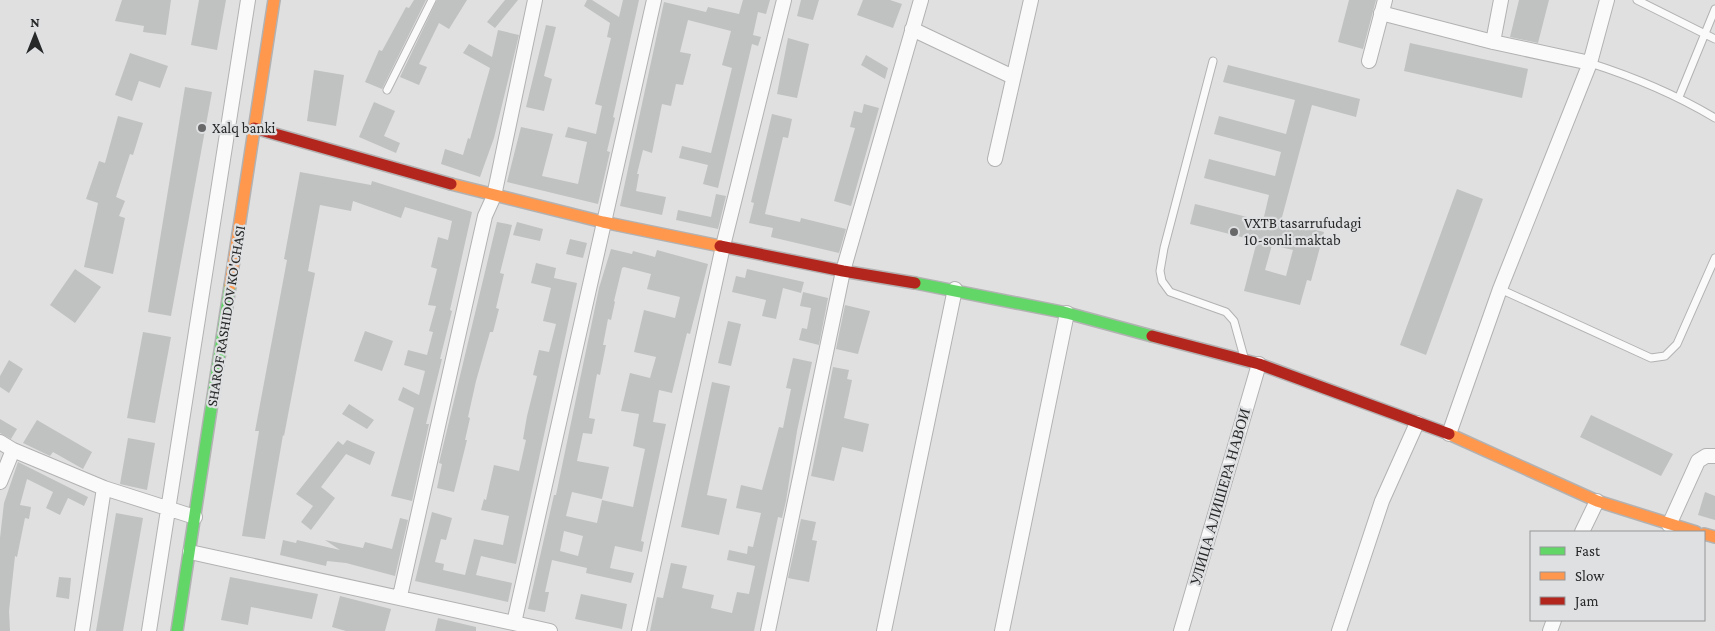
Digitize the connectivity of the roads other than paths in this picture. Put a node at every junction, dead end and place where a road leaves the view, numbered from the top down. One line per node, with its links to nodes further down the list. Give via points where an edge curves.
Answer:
1 (248, 0): 45 (street)
2 (274, 0): 25 (street, SHAROF RASHIDOV KO'CHASI)
3 (432, 0): 22 (lane)
4 (535, 0): 27 (street)
5 (654, 0): 28 (street)
6 (784, 0): 29 (street)
7 (921, 0): 14 (street)
8 (1031, 0): 21 (street)
9 (1501, 0): 17 (street)
10 (1607, 0): 20 (street)
11 (1638, 0): 15 (lane)
12 (1383, 7): 17 (street); 19 (street)
13 (1715, 9): 15 (lane)
14 (912, 30): 21 (street); 31 (street)
15 (1703, 33): 16 (lane); 23 (lane)
16 (1715, 39)
17 (1493, 42): 20 (street)
18 (1213, 61): 35 (lane, via 1160,271 1162,282 1170,292 1232,316)
19 (1370, 62)
20 (1590, 62): 23 (lane); 33 (street)
21 (1014, 77): 26 (street)
22 (387, 90)
23 (1679, 97): 24 (lane)
24 (1715, 118)
25 (254, 128): 27 (street); 46 (street, SHAROF RASHIDOV KO'CHASI)
26 (995, 159)
27 (494, 196): 28 (street); 51 (street, via 485,216)
28 (603, 222): 29 (street); 52 (street)
29 (723, 246): 31 (street); 57 (street)
30 (1715, 258): 33 (lane, via 1677,344 1665,356 1651,358)
31 (843, 271): 32 (street); 58 (street)
32 (955, 288): 34 (street); 59 (street)
33 (1500, 289): 38 (street)
34 (1067, 313): 35 (street); 60 (street)
35 (1244, 360): 36 (street)
36 (1259, 364): 37 (street); 61 (street, УЛИЦА АЛИШЕРА НАВОИ)
37 (1417, 423): 38 (street); 62 (street, via 1382,501)
38 (1449, 434): 44 (street)
39 (0, 442): 40 (street)
40 (13, 450): 42 (street); 43 (street)
41 (1715, 456): 47 (street, via 1706,456 1698,461)
42 (0, 482)
43 (104, 488): 45 (street); 53 (street)
44 (1597, 501): 47 (street); 48 (street)
45 (167, 508): 46 (street); 54 (street)
46 (195, 517): 50 (street, SHAROF RASHIDOV KO'CHASI)
47 (1669, 525): 49 (street)
48 (1582, 531)
49 (1692, 531)
50 (190, 552): 51 (street); 55 (street, SHAROF RASHIDOV KO'CHASI)
51 (400, 596): 52 (street)
52 (514, 623): 56 (street)
53 (82, 631)
54 (149, 631)
55 (177, 631)
56 (550, 631)
57 (639, 631)
58 (768, 631)
59 (884, 631)
60 (1002, 631)
61 (1181, 631)
62 (1339, 631)

